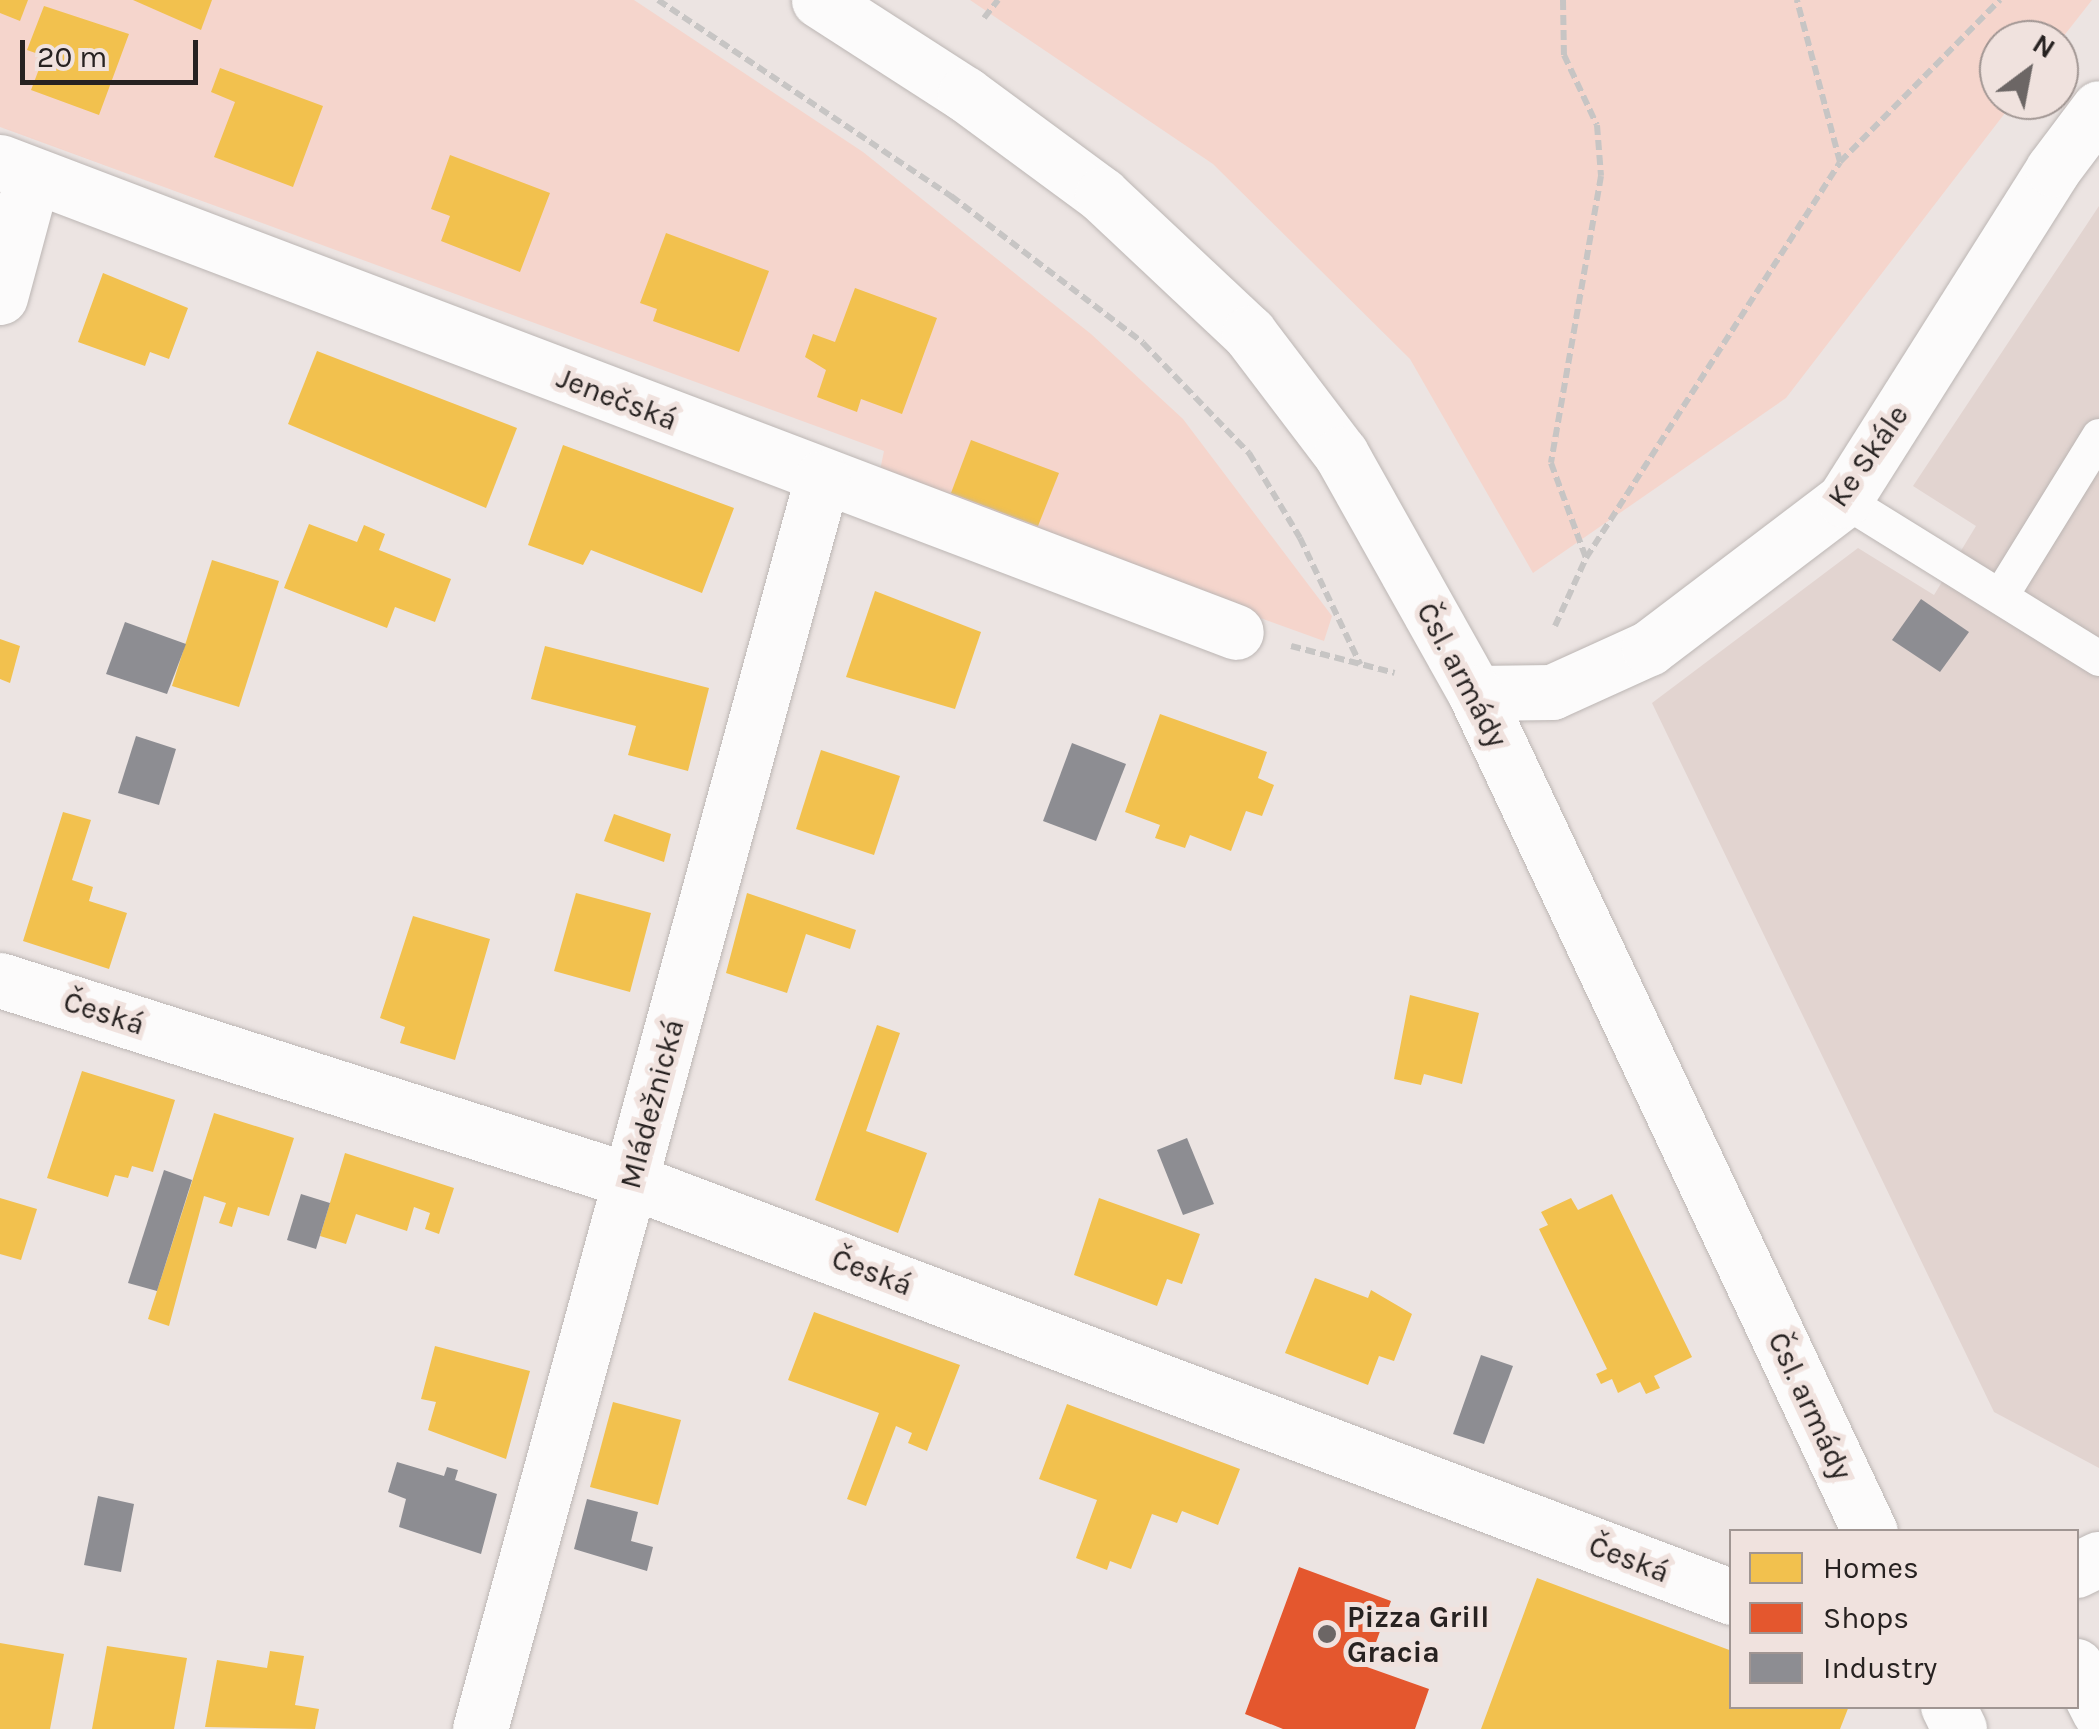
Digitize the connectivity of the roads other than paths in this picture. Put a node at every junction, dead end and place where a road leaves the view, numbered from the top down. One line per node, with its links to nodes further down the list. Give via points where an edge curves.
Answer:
1 (819, 0): 11 (street, Čsl. armády, via 966,94 1102,196 1249,334 1341,454)
2 (2099, 108): 7 (street, Ke Skále)
3 (17, 169): 4 (street); 6 (street, Jenečská)
4 (0, 297)
5 (2099, 436): 8 (lane)
6 (822, 478): 9 (street, Jenečská); 13 (street, Mládežnická)
7 (1844, 500): 8 (lane); 11 (street, Ke Skále, via 1650,648 1552,692)
8 (2000, 596): 10 (lane)
9 (1236, 632)
10 (2099, 658)
11 (1475, 693): 14 (street, Čsl. armády)
12 (0, 980): 13 (street, Česká)
13 (631, 1181): 15 (street, Česká); 18 (street, Mládežnická)
14 (1869, 1529)
15 (1729, 1596)
16 (2079, 1672): 17 (street)
17 (2099, 1712)
18 (480, 1729)

